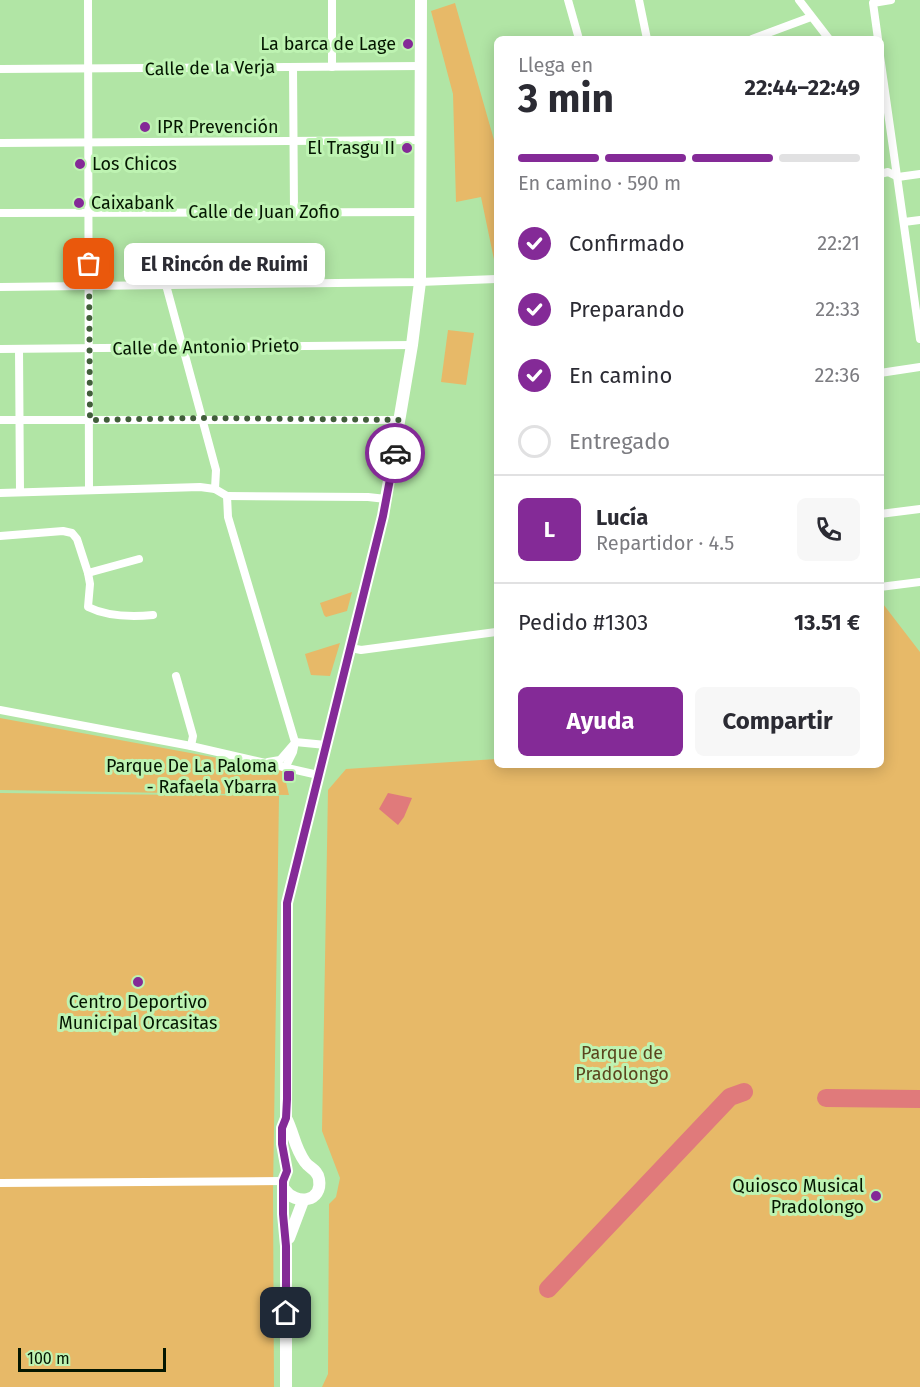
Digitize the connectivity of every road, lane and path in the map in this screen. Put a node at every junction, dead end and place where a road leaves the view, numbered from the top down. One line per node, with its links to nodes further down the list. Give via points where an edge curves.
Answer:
1 (88, 0): 18 (street)
2 (332, 0): 16 (street)
3 (421, 0): 14 (main road)
4 (568, 0): 9 (street)
5 (639, 0): 10 (street)
6 (799, 0): 8 (street)
7 (891, 0): 13 (street, via 873,3)
8 (811, 17): 11 (street); 12 (street)
9 (578, 36)
10 (646, 36)
11 (760, 36)
12 (827, 36)
13 (878, 36)
14 (421, 66): 16 (street, Calle de la Verja); 21 (main road)
15 (293, 67): 16 (street, Calle de la Verja); 18 (street, Calle de la Verja); 20 (street)
16 (332, 67)
17 (0, 69): 18 (street, Calle de la Verja)
18 (88, 69): 23 (street)
19 (884, 107): 26 (street)
20 (293, 140): 21 (street); 23 (street); 27 (street)
21 (422, 140): 29 (main road)
22 (0, 143): 23 (street)
23 (88, 143): 28 (street)
24 (884, 173): 26 (street)
25 (920, 174): 26 (street)
26 (897, 177): 32 (street)
27 (294, 211): 28 (street, Calle de Juan Zofio); 29 (street, Calle de Juan Zofio)
28 (89, 212): 30 (street, Calle de Juan Zofio); 35 (street)
29 (421, 212): 34 (main road)
30 (0, 213)
31 (920, 220): 32 (street)
32 (904, 222): 38 (street)
33 (494, 279): 34 (street)
34 (420, 282): 36 (street); 39 (main road)
35 (89, 285): 36 (street); 37 (street); 41 (street)
36 (166, 285): 40 (street)
37 (0, 287)
38 (920, 339)
39 (412, 345): 40 (street, Calle de Antonio Prieto); 50 (main road)
40 (183, 347): 41 (street, Calle de Antonio Prieto); 46 (street)
41 (90, 348): 42 (street, Calle de Antonio Prieto); 49 (street)
42 (19, 349): 43 (street, Calle de Antonio Prieto); 48 (street)
43 (0, 350)
44 (920, 367): 45 (street)
45 (884, 372)
46 (202, 418): 49 (street); 50 (street); 51 (street, via 216,470)
47 (0, 420): 48 (street)
48 (19, 420): 49 (street); 53 (street)
49 (90, 420): 52 (street)
50 (400, 420): 56 (main road)
51 (215, 489): 52 (street); 55 (street)
52 (89, 490): 53 (street)
53 (20, 492): 54 (street)
54 (0, 493)
55 (227, 496): 56 (street); 69 (street, via 228,517)
56 (386, 499): 66 (main road)
57 (920, 509): 58 (street)
58 (884, 514)
59 (0, 536): 61 (street, via 72,533)
60 (139, 559): 61 (street)
61 (88, 573): 64 (street, via 88,607 101,614)
62 (920, 582): 63 (street)
63 (884, 587)
64 (153, 615)
65 (494, 632): 66 (street)
66 (351, 648): 70 (main road)
67 (176, 676): 71 (street, via 193,736)
68 (0, 710): 71 (street)
69 (295, 742): 70 (street); 72 (street, via 280,760); 73 (street)
70 (326, 744): 74 (main road)
71 (191, 746): 72 (street)
72 (265, 763): 73 (street)
73 (285, 768): 74 (street)
74 (318, 775): 75 (main road, via 287,903)
75 (286, 1118): 76 (main road); 77 (main road, via 282,1128)
76 (306, 1164): 77 (main road, via 292,1166); 79 (main road, via 320,1180 314,1195)
77 (285, 1180): 78 (street); 79 (main road, via 289,1196); 80 (main road)
78 (0, 1183)
79 (303, 1200): 80 (main road)
80 (286, 1246): 81 (main road)
81 (286, 1387)

